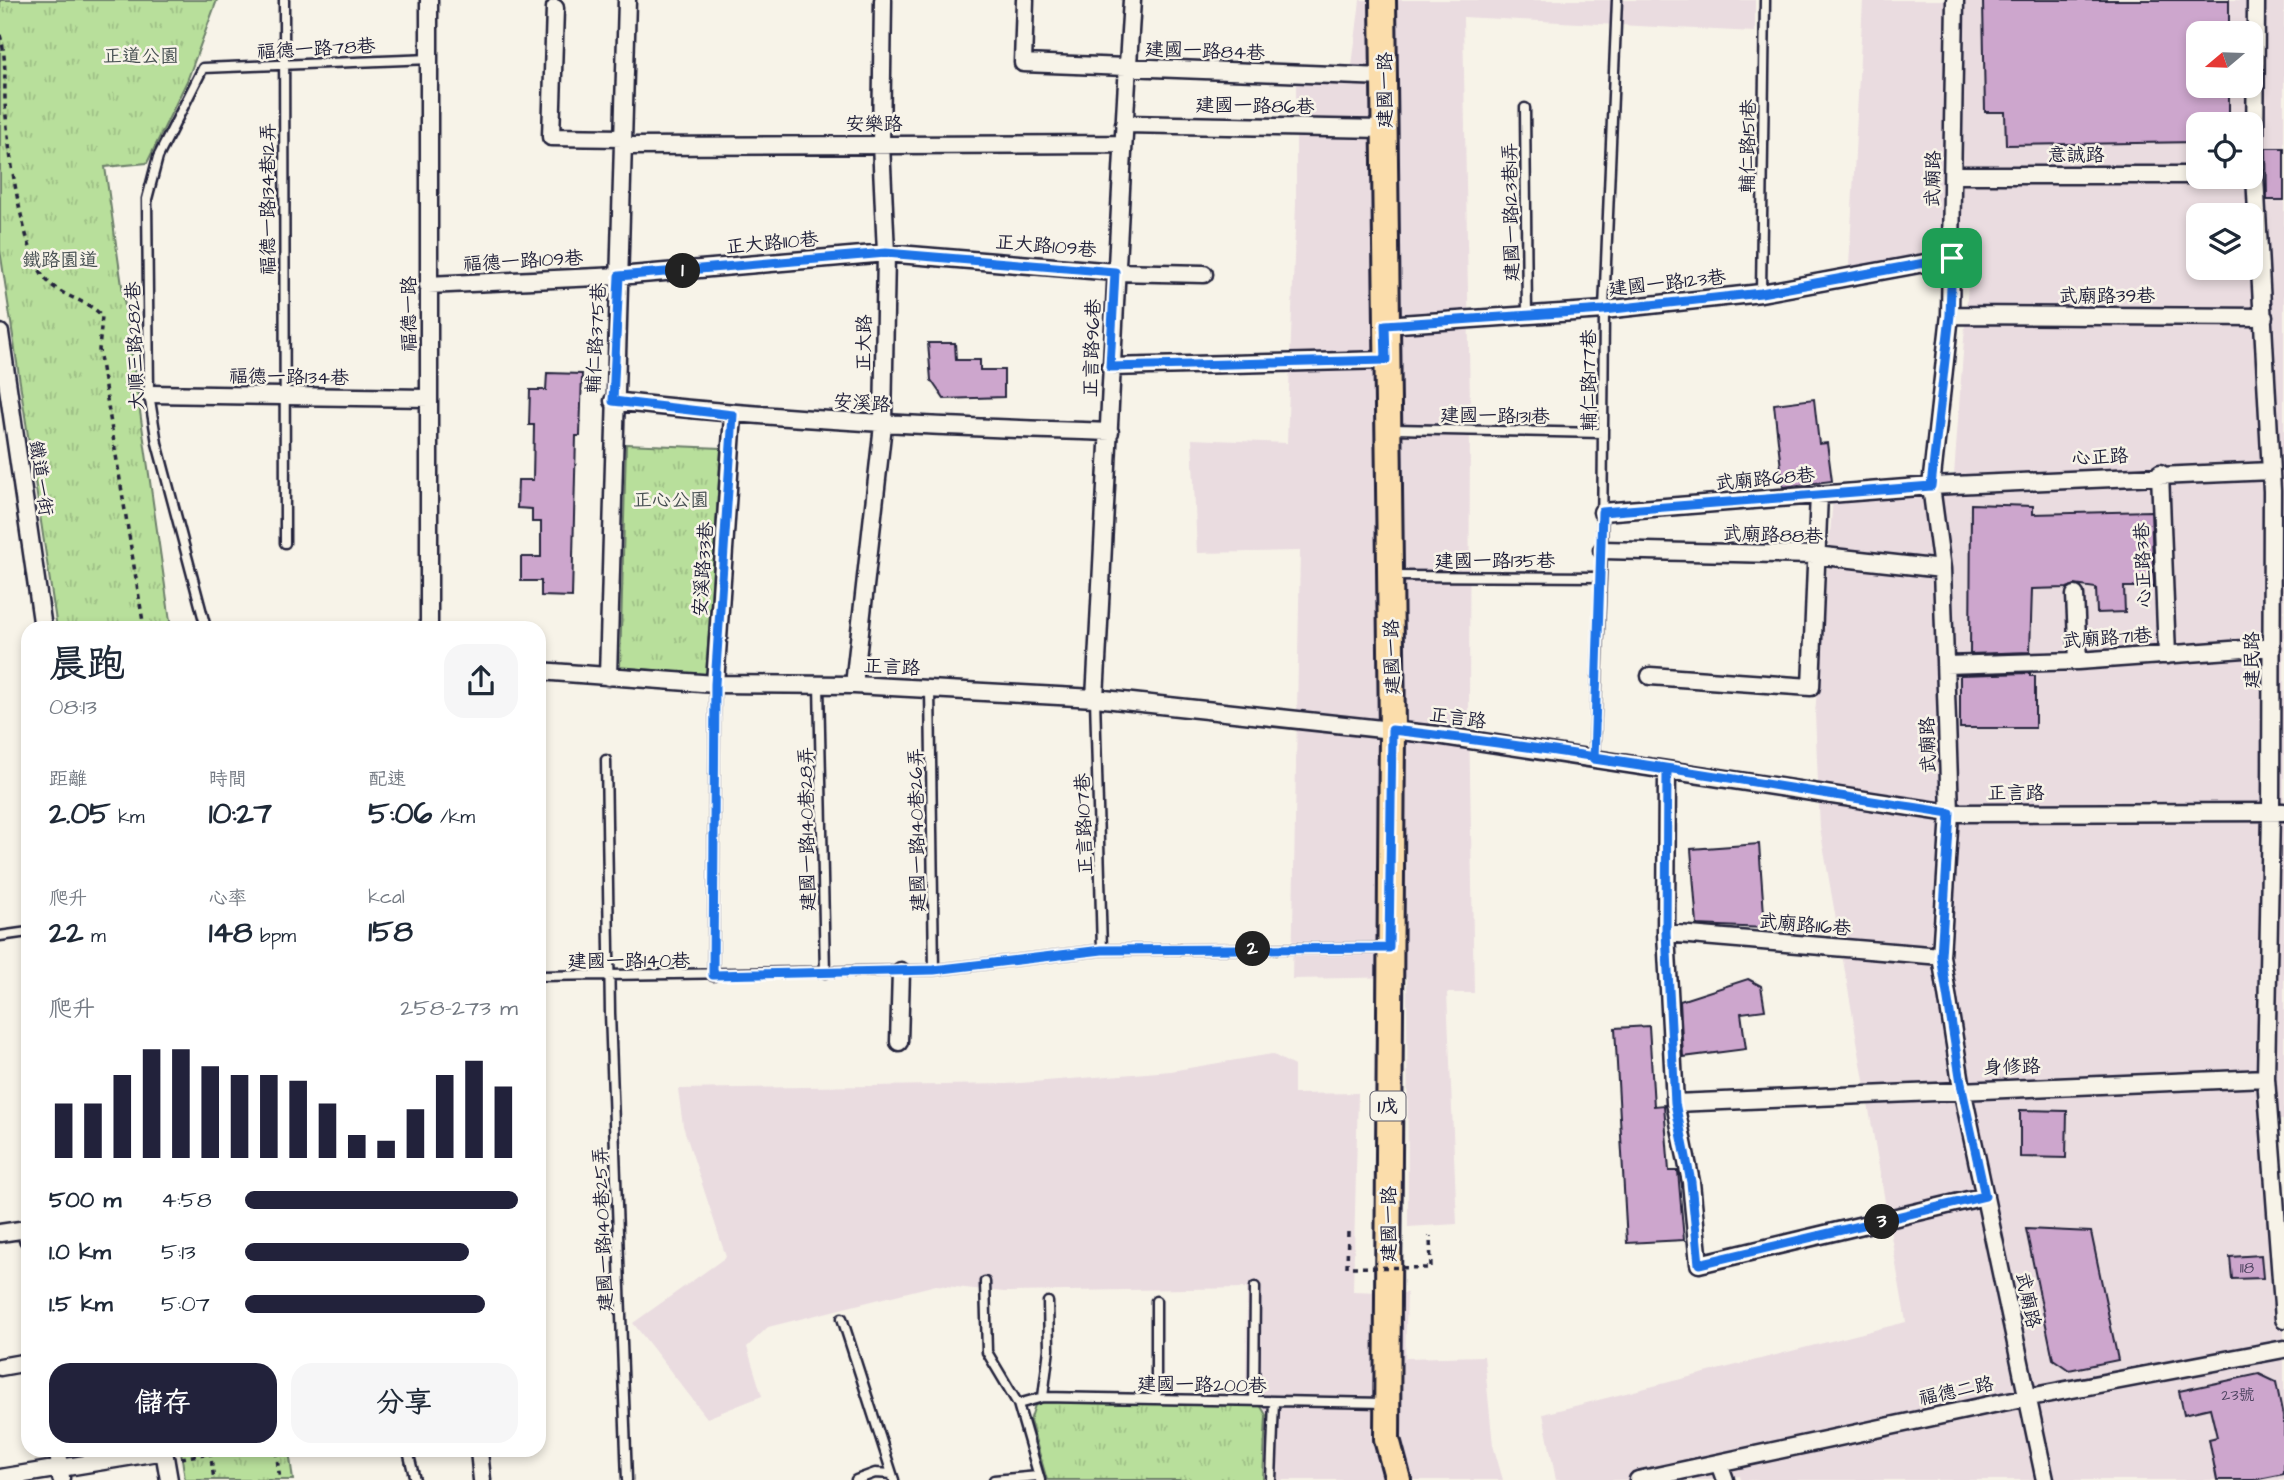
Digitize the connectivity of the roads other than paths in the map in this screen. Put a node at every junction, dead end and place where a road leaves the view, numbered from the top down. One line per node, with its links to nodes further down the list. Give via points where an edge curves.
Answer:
1 (284, 0): 14 (lane, 福德一路134巷12弄)
2 (429, 0): 13 (street, 福德一路)
3 (627, 0): 22 (street, 輔仁路375巷)
4 (883, 0): 23 (street, 正大路)
5 (1025, 0): 16 (street, 建國一路84巷, via 1023,63)
6 (1132, 0): 16 (street, 正言路96巷)
7 (1383, 0): 17 (main road, 建國一路 / 1戊)
8 (1617, 0): 35 (lane, 輔仁路177巷)
9 (1765, 0): 34 (lane, 輔仁路151巷)
10 (1955, 0): 25 (street, 武廟路)
11 (2256, 0): 19 (street, 建民路)
12 (555, 8): 22 (street, 安樂路, via 551,137)
13 (431, 59): 14 (lane, 福德一路78巷); 33 (street, 福德一路)
14 (283, 66): 15 (lane, 福德一路78巷); 44 (lane, 福德一路134巷12弄)
15 (203, 68): 43 (lane, 大順三路282巷, via 158,158 147,199)
16 (1128, 68): 17 (street, 建國一路84巷); 20 (street, 正言路96巷)
17 (1385, 77): 21 (main road, 建國一路 / 1戊)
18 (1525, 108): 37 (lane, 建國一路123巷1弄)
19 (2254, 112)
20 (1124, 124): 21 (street, 建國一路86巷); 24 (street, 正言路96巷)
21 (1384, 129): 39 (main road, 建國一路 / 1戊)
22 (624, 142): 23 (street, 安樂路); 32 (street, 輔仁路375巷)
23 (881, 144): 24 (street, 安樂路); 28 (street, 正大路)
24 (1123, 144): 30 (street, 正言路96巷)
25 (1954, 175): 26 (street, 意誠路); 29 (street, 武廟路)
26 (2186, 175)
27 (2254, 189): 38 (street, 建民路)
28 (886, 253): 30 (street, 正大路109巷); 32 (street, 正大路110巷); 48 (street, 正大路)
29 (1952, 258): 34 (street, 建國一路123巷); 36 (street, 武廟路)
30 (1115, 272): 31 (street, 正大路109巷); 42 (street, 正言路96巷)
31 (1204, 274)
32 (619, 276): 33 (street, 福德一路109巷); 46 (street, 輔仁路375巷)
33 (428, 285): 45 (street, 福德一路)
34 (1761, 293): 35 (street, 建國一路123巷)
35 (1604, 310): 37 (street, 建國一路123巷); 51 (lane, 輔仁路177巷)
36 (1950, 315): 38 (street, 武廟路39巷); 54 (street, 武廟路)
37 (1527, 316): 39 (street, 建國一路123巷)
38 (2264, 317): 52 (street, 建民路)
39 (1385, 325): 41 (main road, 建國一路 / 1戊)
40 (0, 333): 65 (street, 鐵道一街)
41 (1386, 360): 42 (street); 49 (main road, 建國一路 / 1戊)
42 (1110, 367): 50 (street, 正言路96巷)
43 (149, 394): 44 (street, 福德一路134巷); 66 (lane, 大順三路282巷, via 156,443)
44 (283, 398): 45 (street, 福德一路134巷); 58 (lane, 福德一路134巷12弄)
45 (429, 398): 67 (street, 福德一路)
46 (613, 401): 47 (street, 安溪路); 74 (street, 輔仁路375巷)
47 (733, 415): 48 (street, 安溪路); 75 (street, 安溪路33巷)
48 (883, 425): 50 (street, 安溪路); 77 (street, 正大路)
49 (1386, 429): 51 (lane, 建國一路131巷); 62 (main road, 建國一路 / 1戊)
50 (1110, 432): 79 (street, 正言路96巷)
51 (1603, 433): 57 (lane, 輔仁路177巷)
52 (2270, 471): 53 (street, 心正路); 55 (street, 建民路)
53 (2160, 474): 54 (street, 心正路); 69 (street, 心正路3巷)
54 (1931, 486): 56 (street, 武廟路68巷); 61 (street, 武廟路)
55 (2278, 491): 68 (street, 建民路)
56 (1819, 494): 57 (street, 武廟路68巷); 60 (street)
57 (1602, 512): 59 (lane, 輔仁路177巷)
58 (285, 543)
59 (1602, 551): 60 (street, 武廟路88巷); 63 (lane, 輔仁路177巷)
60 (1815, 555): 61 (street, 武廟路88巷); 73 (street, via 1811,687)
61 (1942, 569): 71 (street, 武廟路)
62 (1389, 576): 63 (lane, 建國一路135巷); 80 (main road, 建國一路 / 1戊)
63 (1601, 577): 81 (lane, 輔仁路177巷)
64 (2076, 595): 70 (street)
65 (42, 621)
66 (204, 621)
67 (429, 621)
68 (2272, 647): 69 (street, 武廟路71巷); 84 (street, 建民路)
69 (2167, 655): 70 (street, 武廟路71巷)
70 (2078, 661): 71 (street, 武廟路71巷)
71 (1945, 665): 85 (street, 武廟路)
72 (546, 672): 74 (street, 正言路)
73 (1650, 676)
74 (608, 677): 75 (street, 正言路)
75 (715, 684): 76 (street, 正言路); 95 (lane)
76 (819, 684): 77 (street, 正言路); 94 (lane, 建國一路140巷28弄)
77 (854, 685): 78 (street, 正言路)
78 (930, 689): 79 (street, 正言路); 92 (lane, 建國一路140巷26弄)
79 (1095, 698): 80 (street, 正言路); 90 (lane, 正言路107巷)
80 (1392, 730): 81 (street, 正言路); 89 (main road, 建國一路 / 1戊)
81 (1594, 759): 83 (street, 正言路)
82 (606, 760): 97 (lane, 建國一路140巷25弄)
83 (1667, 770): 85 (street, 正言路); 87 (street)
84 (2278, 812): 85 (street, 正言路); 99 (street, 建民路)
85 (1950, 813): 91 (street, 武廟路)
86 (21, 933): 88 (lane)
87 (1666, 933): 91 (street, 武廟路116巷); 101 (street)
88 (0, 936)
89 (1389, 948): 90 (lane, 建國一路140巷); 119 (main road, 建國一路 / 1戊)
90 (1102, 950): 92 (lane, 建國一路140巷)
91 (1941, 956): 100 (street, 武廟路)
92 (934, 970): 93 (lane, 建國一路140巷)
93 (901, 971): 94 (lane, 建國一路140巷); 98 (street)
94 (825, 973): 95 (lane, 建國一路140巷)
95 (713, 975): 97 (lane, 建國一路140巷)
96 (546, 976): 97 (lane, 建國一路140巷)
97 (609, 977): 134 (lane, 建國一路140巷25弄)
98 (899, 1042)
99 (2266, 1078): 100 (street, 身修路); 110 (street, 建民路)
100 (1962, 1089): 101 (street, 身修路); 102 (street, 武廟路)
101 (1675, 1103): 102 (street, via 1691,1182 1699,1264)
102 (1985, 1196): 115 (street, 武廟路)
103 (21, 1230): 104 (street)
104 (0, 1233)
105 (985, 1282): 120 (lane, via 987,1352)
106 (1255, 1287): 117 (lane)
107 (1157, 1301): 116 (lane)
108 (1048, 1302): 114 (lane)
109 (842, 1318): 128 (lane)
110 (2284, 1319)
111 (2284, 1349): 115 (street, 福德二路)
112 (21, 1363): 113 (street)
113 (0, 1367)
114 (1044, 1397): 116 (lane, 建國一路200巷); 120 (lane, 建國一路200巷)
115 (2029, 1397): 126 (street, 福德二路); 141 (street, 武廟路)
116 (1156, 1399): 117 (lane, 建國一路200巷)
117 (1254, 1401): 118 (lane, 建國一路200巷)
118 (1274, 1401): 119 (lane, 建國一路200巷); 137 (lane)
119 (1388, 1403): 138 (main road, 建國一路 / 1戊, via 1387,1439)
120 (1018, 1404): 130 (lane)
121 (59, 1457): 127 (street)
122 (149, 1457): 127 (street)
123 (169, 1457): 131 (street)
124 (409, 1457): 132 (lane)
125 (480, 1457): 133 (street)
126 (1719, 1463): 139 (street, 福德二路); 140 (street)
127 (61, 1475): 129 (street)
128 (893, 1477): 135 (lane, via 875,1473)
129 (0, 1478)
130 (1039, 1478): 136 (lane)
131 (169, 1480)
132 (415, 1480)
133 (482, 1480)
134 (627, 1480)
135 (856, 1480)
136 (994, 1480)
137 (1271, 1480)
138 (1398, 1480)
139 (1638, 1480)
140 (1725, 1480)
141 (2045, 1480)

